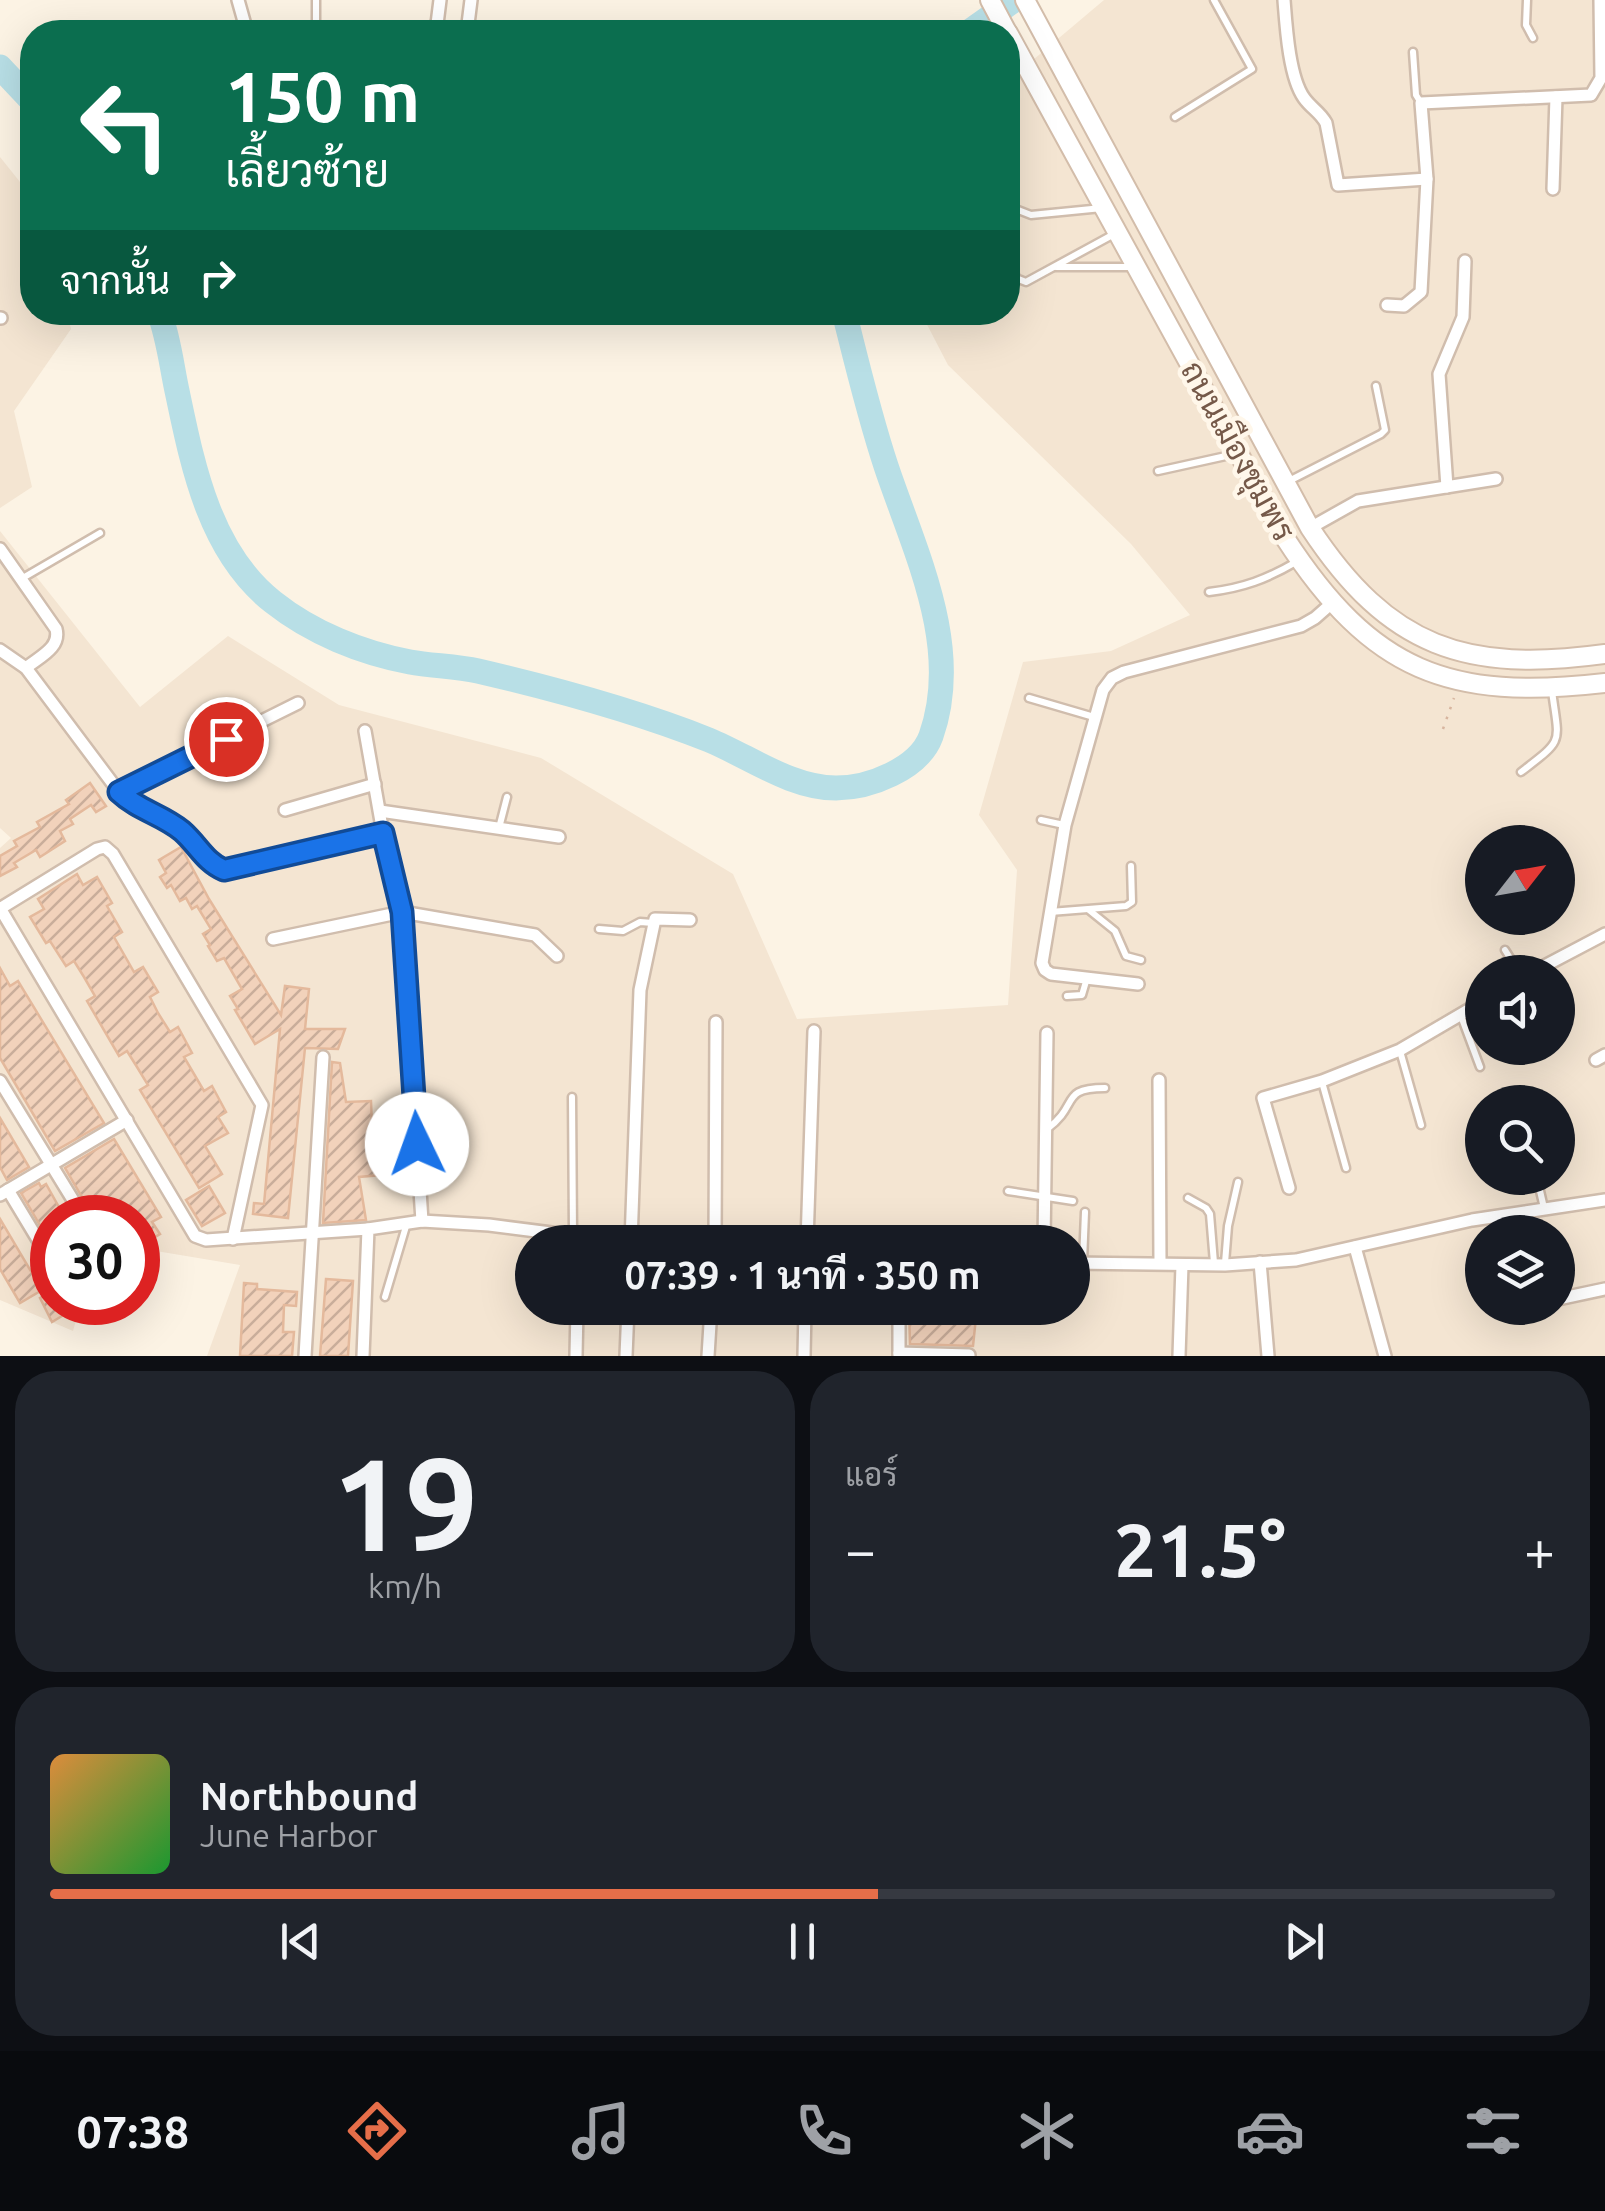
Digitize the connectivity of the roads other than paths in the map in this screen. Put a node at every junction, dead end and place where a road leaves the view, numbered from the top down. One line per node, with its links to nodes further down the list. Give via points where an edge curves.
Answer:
1 (1025, 0): 26 (main road, ถนนเมืองชุมพร)
2 (1214, 0): 11 (lane, via 1252,69)
3 (1284, 0): 12 (street, via 1301,94 1326,123 1338,185)
4 (1527, 0): 6 (lane)
5 (1600, 0): 9 (street, via 1598,87 1591,95)
6 (1533, 38)
7 (1413, 52): 10 (lane)
8 (1020, 56): 14 (main road, ถนนเมืองชุมพร)
9 (1556, 97): 10 (street); 13 (street)
10 (1421, 102): 12 (street)
11 (1174, 117)
12 (1427, 179): 21 (street, via 1421,292 1404,306)
13 (1553, 189)
14 (1104, 208): 15 (lane, via 1032,216); 16 (main road, ถนนเมืองชุมพร)
15 (1020, 211)
16 (1117, 232): 18 (lane); 19 (main road, ถนนเมืองชุมพร)
17 (1465, 261): 27 (street, via 1463,317 1439,374)
18 (1054, 266): 19 (lane); 20 (lane)
19 (1136, 267): 23 (main road, ถนนเมืองชุมพร)
20 (1020, 282)
21 (1388, 304)
22 (1376, 386): 26 (lane, via 1385,430)
23 (1238, 453): 24 (lane); 31 (main road, ถนนเมืองชุมพร)
24 (1158, 472)
25 (1496, 479): 27 (street)
26 (1286, 482): 28 (main road, ถนนเมืองชุมพร)
27 (1447, 486): 28 (street, via 1358,501)
28 (1310, 528): 36 (main road, ถนนเมืองชุมพร, via 1369,602 1428,640 1512,662)
29 (100, 533): 32 (lane)
30 (0, 549): 32 (street)
31 (1300, 560): 33 (lane, via 1238,589); 34 (main road, ถนนเมืองชุมพร)
32 (21, 578): 37 (street, via 58,637)
33 (1209, 592)
34 (1332, 603): 39 (main road, ถนนเมืองชุมพร, via 1377,644 1414,666 1460,682); 42 (street, via 1301,626 1112,678)
35 (0, 650): 37 (street)
36 (1605, 654)
37 (26, 668): 46 (street)
38 (1605, 683): 39 (main road, ถนนเมืองชุมพร)
39 (1552, 689): 44 (lane, via 1554,747)
40 (1029, 698): 42 (lane)
41 (298, 703): 46 (street)
42 (1096, 718): 51 (street)
43 (366, 731): 45 (street)
44 (1521, 772)
45 (374, 784): 48 (street); 49 (street)
46 (119, 792): 53 (street, via 179,828 211,865 224,870)
47 (507, 797): 52 (lane)
48 (285, 810)
49 (380, 811): 52 (street); 53 (street)
50 (1041, 820): 51 (lane)
51 (1066, 825): 59 (street)
52 (499, 828): 54 (street)
53 (383, 833): 58 (street)
54 (559, 836)
55 (1131, 866): 57 (lane, via 1132,902)
56 (0, 908): 86 (street); 115 (street, via 97,848 114,854 262,1105)
57 (1088, 910): 59 (lane); 69 (lane, via 1115,931 1126,956)
58 (402, 912): 64 (street); 68 (street, via 534,935); 103 (street)
59 (1049, 912): 70 (street, via 1044,970)
60 (690, 920): 61 (street)
61 (653, 923): 62 (lane); 106 (street, via 640,990)
62 (599, 929)
63 (1605, 934): 67 (street)
64 (272, 939)
65 (1505, 950): 66 (lane)
66 (1508, 955)
67 (1566, 955)
68 (557, 956)
69 (1141, 960)
70 (1087, 978): 71 (street); 72 (lane, via 1082,995)
71 (1138, 984)
72 (1067, 996)
73 (1465, 1013): 74 (street)
74 (1461, 1015): 78 (street); 80 (lane)
75 (716, 1022): 107 (street)
76 (814, 1030): 108 (street)
77 (1047, 1033): 88 (street)
78 (1400, 1050): 83 (street); 87 (lane)
79 (322, 1057): 114 (street)
80 (1480, 1067)
81 (1159, 1080): 119 (street)
82 (0, 1081): 89 (street)
83 (1322, 1081): 90 (lane); 92 (street, via 1263,1098)
84 (1105, 1088): 88 (lane, via 1081,1088)
85 (572, 1097): 105 (lane)
86 (127, 1120): 89 (street); 115 (street, via 195,1236)
87 (1420, 1125)
88 (1046, 1130): 97 (street)
89 (51, 1165): 94 (street); 95 (street)
90 (1346, 1168)
91 (1238, 1182): 121 (lane)
92 (1288, 1188)
93 (1008, 1191): 97 (lane)
94 (4, 1193): 113 (street)
95 (70, 1195)
96 (1541, 1195): 101 (lane)
97 (1044, 1198): 99 (lane); 109 (street)
98 (1188, 1198): 121 (lane, via 1210,1214)
99 (1073, 1200)
100 (1605, 1200): 101 (street)
101 (1544, 1209): 116 (street)
102 (1084, 1212): 110 (lane)
103 (422, 1221): 104 (street); 111 (street)
104 (408, 1223): 112 (street); 124 (lane)
105 (577, 1225)
106 (632, 1225)
107 (714, 1225)
108 (808, 1225)
109 (1044, 1225)
110 (1082, 1225)
111 (515, 1228)
112 (368, 1229): 114 (street); 133 (street)
113 (30, 1230)
114 (312, 1234): 115 (street); 132 (street)
115 (233, 1239)
116 (1356, 1248): 117 (street); 140 (street)
117 (1260, 1262): 121 (street); 139 (street)
118 (1090, 1263): 119 (street)
119 (1160, 1263): 120 (street)
120 (1182, 1264): 121 (street); 138 (street)
121 (1220, 1265)
122 (1605, 1289): 123 (street)
123 (1575, 1295)
124 (386, 1296)
125 (577, 1325): 134 (street)
126 (627, 1325): 135 (street)
127 (710, 1325): 136 (street)
128 (805, 1325): 137 (street)
129 (899, 1325): 130 (street)
130 (899, 1354): 131 (street)
131 (970, 1354)
132 (305, 1356)
133 (363, 1356)
134 (576, 1356)
135 (626, 1356)
136 (708, 1356)
137 (804, 1356)
138 (1178, 1356)
139 (1268, 1356)
140 (1385, 1356)

